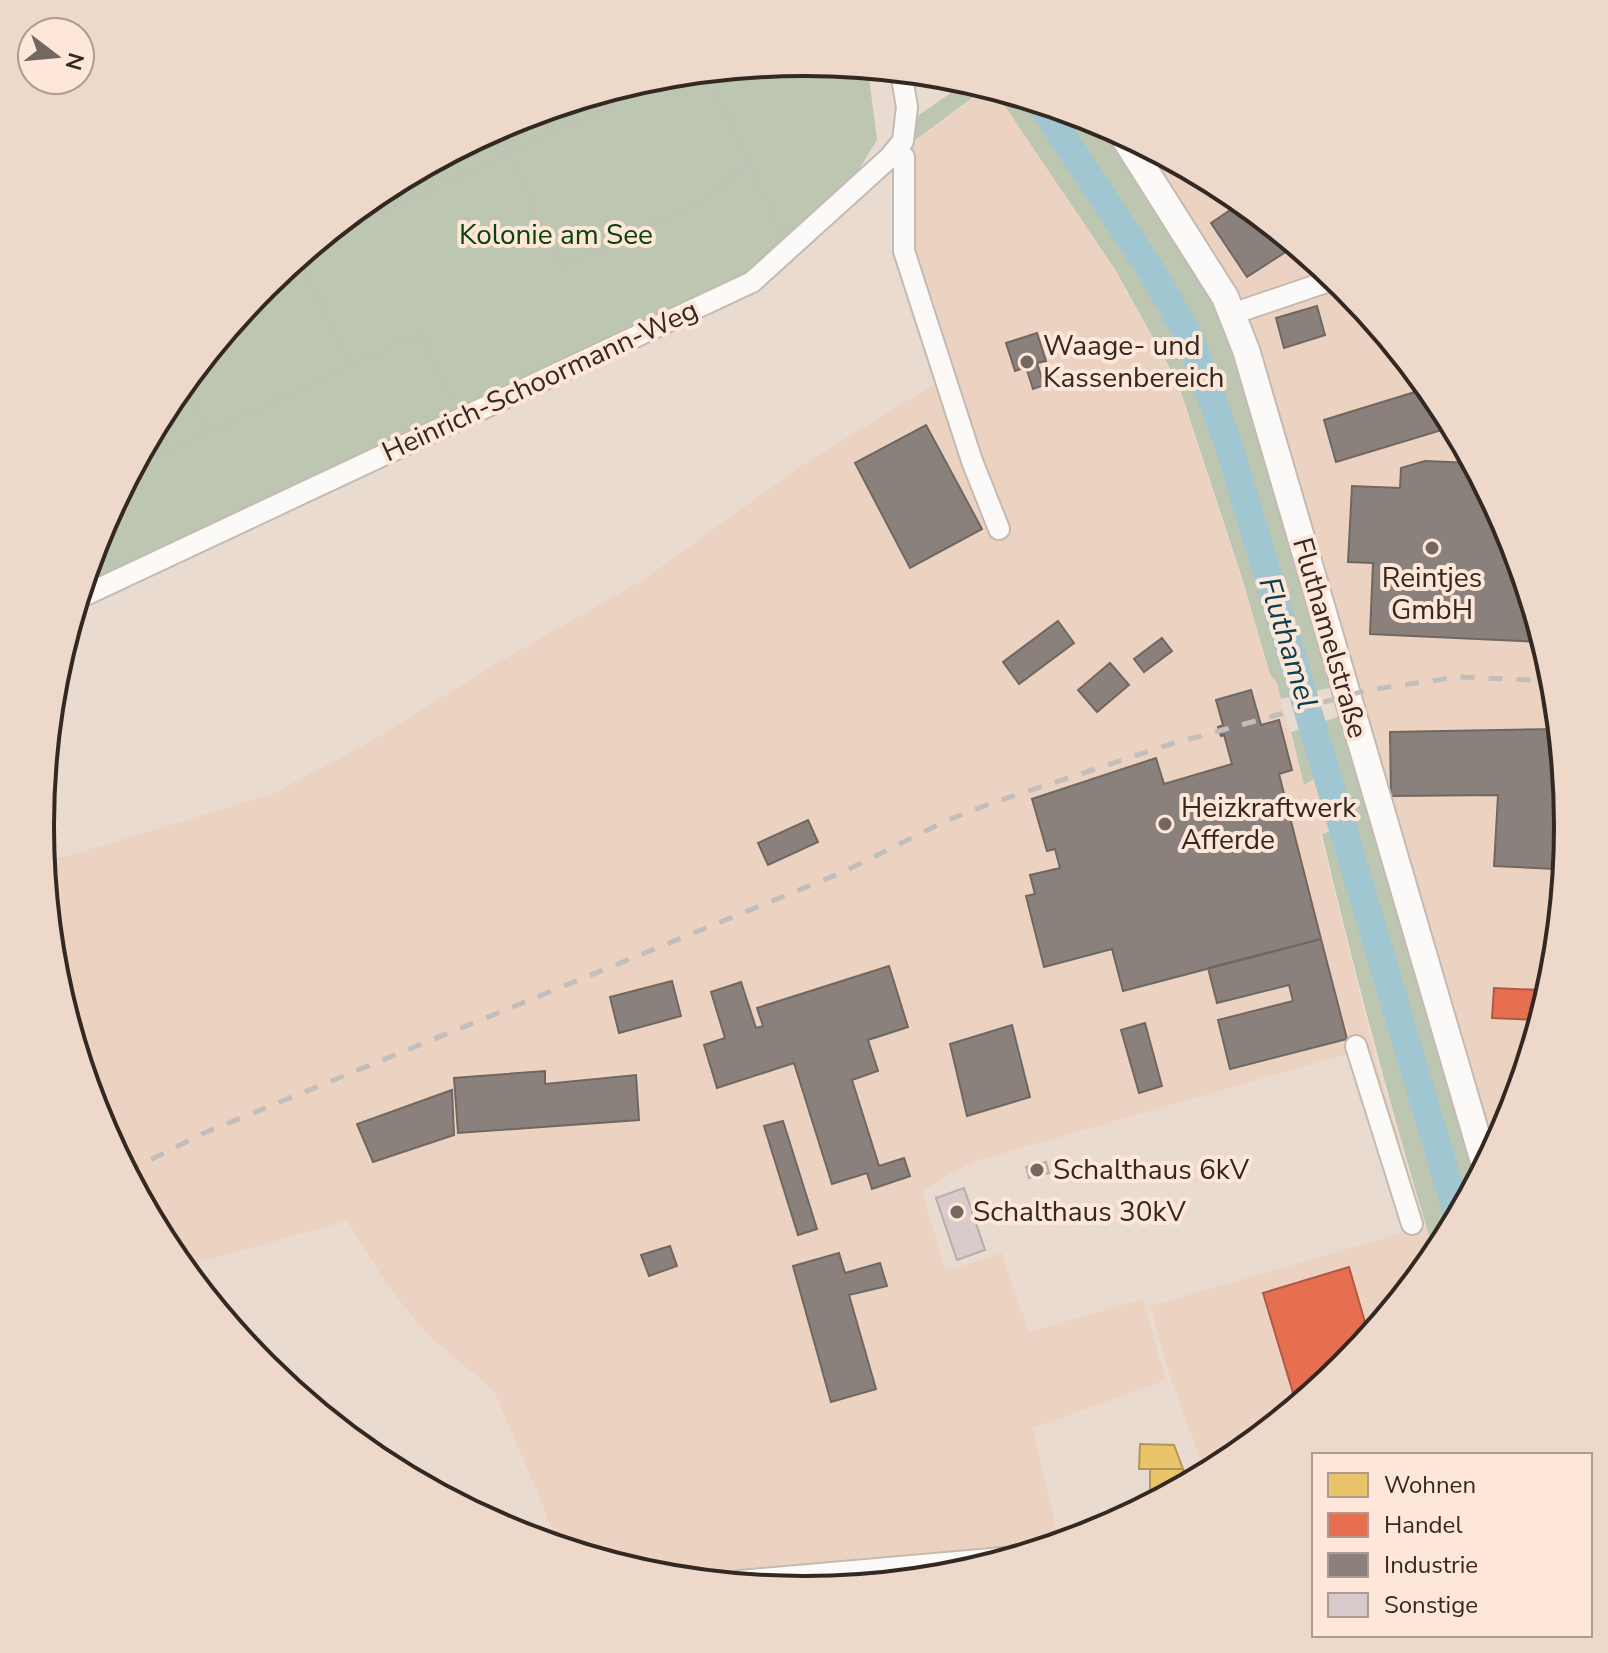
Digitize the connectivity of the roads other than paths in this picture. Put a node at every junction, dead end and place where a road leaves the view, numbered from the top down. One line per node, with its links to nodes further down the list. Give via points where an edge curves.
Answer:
1 (903, 83): 7 (street, Heinrich-Schoormann-Weg, via 907,107 903,141 752,282)
2 (1134, 153): 5 (main road, Fluthamelstraße)
3 (904, 157): 6 (street, via 904,251)
4 (1321, 284): 5 (street)
5 (1232, 314): 9 (main road, Fluthamelstraße)
6 (999, 529)
7 (92, 592)
8 (1356, 1046): 10 (street)
9 (1481, 1150)
10 (1412, 1224)
11 (904, 1570): 12 (main road)
12 (840, 1575)

